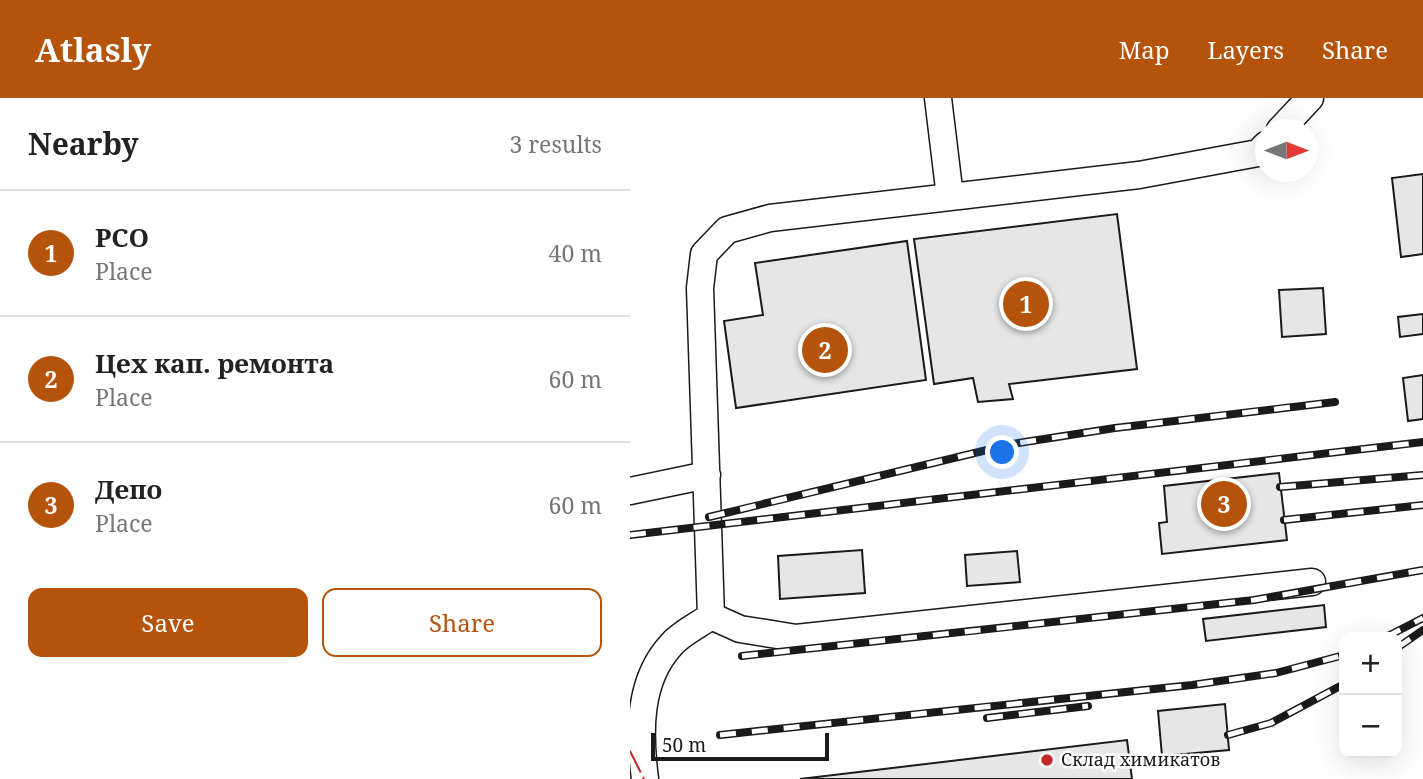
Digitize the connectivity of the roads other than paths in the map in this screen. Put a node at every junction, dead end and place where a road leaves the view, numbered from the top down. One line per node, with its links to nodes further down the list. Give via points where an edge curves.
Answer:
1 (938, 98): 5 (lane)
2 (1310, 98): 3 (lane)
3 (1290, 119)
4 (1255, 154): 5 (lane, via 1139,175)
5 (950, 197): 6 (lane, via 770,218 727,230 704,254 700,288)
6 (708, 475): 7 (lane); 9 (lane)
7 (630, 491)
8 (1312, 582): 9 (lane, via 796,638 740,629)
9 (711, 616): 10 (lane, via 671,645 644,692 641,752)
10 (645, 779)

